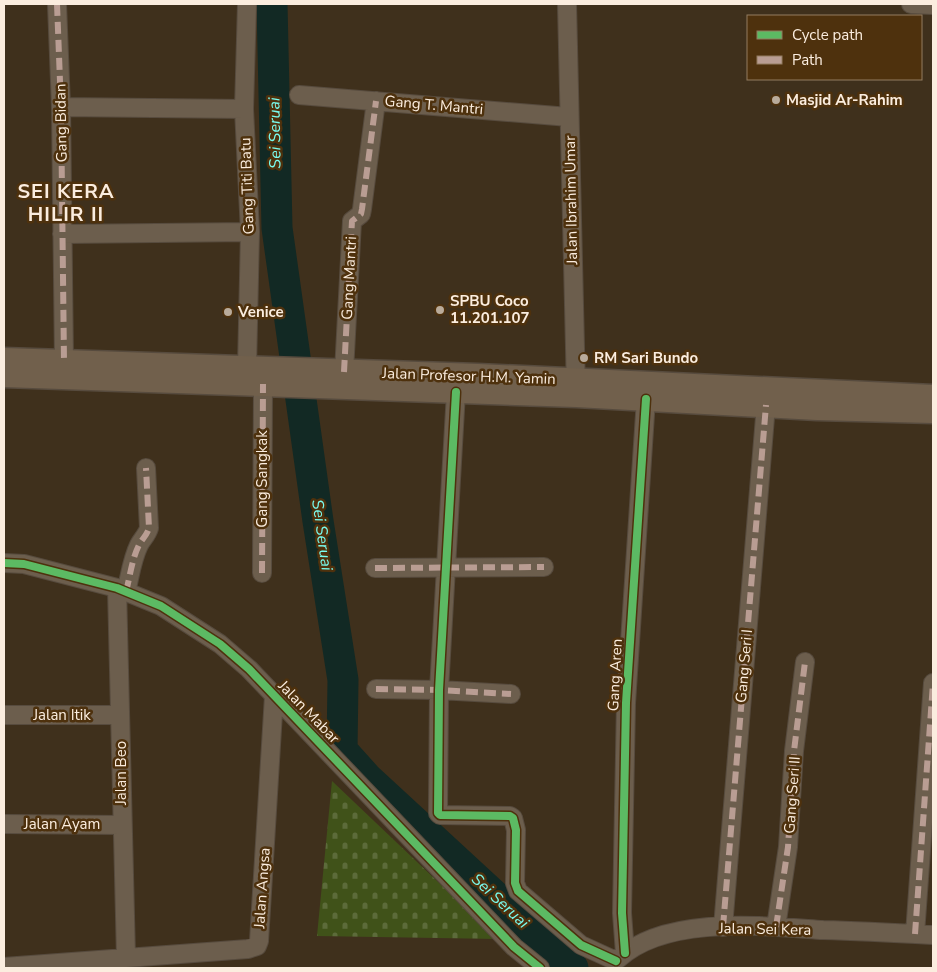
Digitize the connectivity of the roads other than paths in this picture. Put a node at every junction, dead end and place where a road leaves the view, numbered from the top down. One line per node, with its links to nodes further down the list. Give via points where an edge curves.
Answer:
1 (57, 4): 8 (street, Gang Bidan)
2 (246, 4): 9 (street, Gang Titi Batu)
3 (567, 4): 10 (street, Jalan Ibrahim Umar)
4 (911, 4): 5 (street)
5 (933, 5)
6 (299, 95): 7 (street, Gang T. Mantri)
7 (376, 101): 10 (street, Gang T. Mantri); 16 (street, Gang Mantri, via 361,214 352,221)
8 (61, 107): 9 (street); 12 (street, Gang Bidan)
9 (244, 109): 11 (street, Gang Titi Batu)
10 (570, 117): 20 (street, Jalan Ibrahim Umar)
11 (250, 232): 12 (street); 15 (street, Gang Titi Batu)
12 (62, 234): 14 (street, Gang Bidan)
13 (4, 359): 14 (main road, Jalan Profesor H.M. Yamin)
14 (64, 362): 15 (main road, Jalan Profesor H.M. Yamin)
15 (247, 368): 19 (main road, Jalan Profesor H.M. Yamin)
16 (344, 372): 18 (main road, Jalan Profesor H.M. Yamin); 20 (main road, Jalan Profesor H.M. Yamin)
17 (4, 376): 19 (main road, Jalan Profesor H.M. Yamin)
18 (322, 378): 19 (main road, Jalan Profesor H.M. Yamin); 21 (main road, Jalan Profesor H.M. Yamin)
19 (275, 379): 32 (street, Gang Sangkak)
20 (576, 388): 21 (main road, Jalan Profesor H.M. Yamin); 23 (main road, Jalan Profesor H.M. Yamin); 24 (main road, Jalan Profesor H.M. Yamin)
21 (456, 392): 29 (street)
22 (933, 396): 24 (main road, Jalan Profesor H.M. Yamin)
23 (646, 399): 25 (main road, Jalan Profesor H.M. Yamin); 49 (street, Gang Aren, via 626,703 622,913)
24 (818, 400): 25 (main road, Jalan Profesor H.M. Yamin); 26 (main road, Jalan Profesor H.M. Yamin)
25 (766, 405): 44 (street, Gang Seri I)
26 (933, 412)
27 (146, 468): 33 (street, Jalan Beo, via 149,528)
28 (4, 563): 33 (street, Jalan Mabar, via 24,564)
29 (447, 567): 30 (street); 31 (street); 37 (street)
30 (544, 567)
31 (375, 568)
32 (262, 573)
33 (121, 590): 39 (street, Jalan Mabar, via 160,606 220,644 250,669); 41 (street, Jalan Beo)
34 (805, 662): 45 (street, Gang Seri II, via 794,751 788,847)
35 (933, 683): 46 (street)
36 (376, 689): 37 (street)
37 (439, 690): 38 (street); 49 (street, via 438,814 513,818 518,891 581,945)
38 (511, 694)
39 (274, 696): 48 (street, Jalan Angsa, via 259,941 248,949); 51 (street, Jalan Mabar, via 514,947)
40 (4, 715): 41 (street, Jalan Itik)
41 (120, 715): 43 (street, Jalan Beo)
42 (4, 824): 43 (street, Jalan Ayam)
43 (121, 825): 48 (street, Jalan Beo)
44 (722, 927): 45 (street, Jalan Sei Kera); 49 (street, Jalan Sei Kera, via 668,934)
45 (776, 927): 46 (street, Jalan Sei Kera)
46 (915, 934): 47 (street, Jalan Sei Kera)
47 (933, 935)
48 (126, 957): 50 (street, Jalan Angsa)
49 (615, 962)
50 (4, 967)
51 (540, 968)

